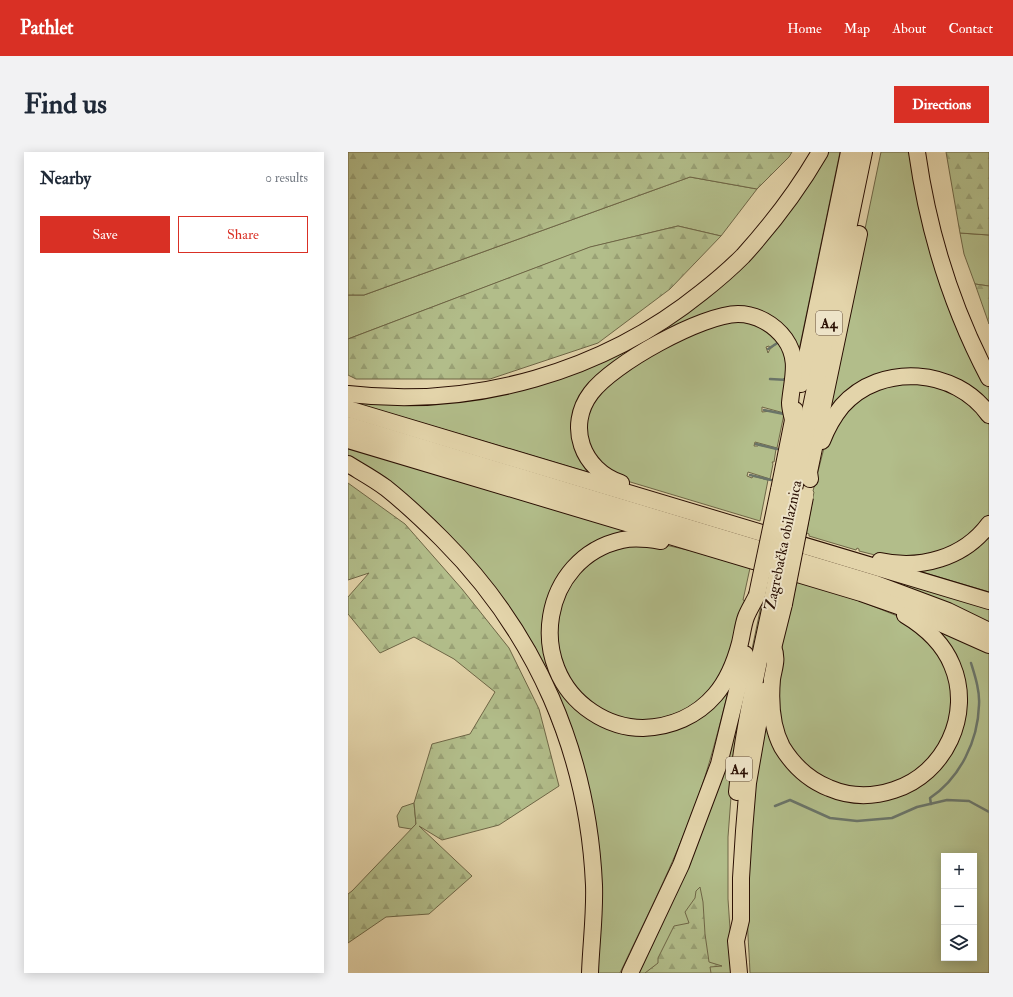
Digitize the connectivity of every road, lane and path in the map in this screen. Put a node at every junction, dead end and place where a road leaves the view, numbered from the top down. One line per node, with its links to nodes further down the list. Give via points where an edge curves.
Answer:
1 (820, 152): 7 (highway, via 788,202 742,257 686,306 628,342 598,357 559,371 522,383 487,390 408,398)
2 (849, 152): 10 (highway, Zagrebačka obilaznica / A4)
3 (864, 152): 15 (highway, Zagrebačka obilaznica / A4)
4 (875, 152): 14 (highway, via 809,472)
5 (918, 152): 6 (highway, via 929,215 946,276 956,306)
6 (989, 378)
7 (348, 394)
8 (348, 409): 16 (highway)
9 (989, 415): 14 (highway, via 974,398 943,381 908,376 881,381 857,394 837,413 824,438)
10 (793, 420): 15 (highway, Zagrebačka obilaznica / A4); 16 (highway, via 790,404 795,374 792,352 779,332 761,319 739,314 717,317 683,331 641,354 611,374 592,391 582,410 580,434 585,453 599,472 642,490)
11 (348, 425): 23 (highway, via 837,571 911,596)
12 (348, 440): 19 (highway)
13 (348, 464): 27 (highway, via 386,488 454,551 485,586 515,628 536,664 558,713 584,804 594,885)
14 (810, 479): 15 (highway)
15 (793, 494): 21 (highway, Zagrebačka obilaznica / A4, bridge)
16 (658, 502): 18 (highway)
17 (989, 524): 18 (highway, via 967,546 946,557 926,562 889,562 823,544)
18 (803, 546): 22 (highway)
19 (722, 551): 20 (highway); 21 (highway, via 706,551 655,540 631,539 602,548 575,567 555,599 549,625 554,662 558,674 571,694 598,716 621,725 650,728 687,717 715,696 737,654 746,617)
20 (861, 593): 24 (highway, via 915,612); 25 (highway, via 874,602 908,617 928,632 947,655 955,673 958,709 957,721 950,740 929,770 910,784 886,793 853,794 824,786 798,768 782,747 773,723 771,691 776,655)
21 (771, 599): 25 (highway); 26 (highway, Zagrebačka obilaznica / A4, via 740,764 734,829); 28 (highway, via 739,683 719,764 681,865)
22 (989, 601)
23 (989, 631)
24 (989, 645)
25 (774, 647): 26 (highway, via 748,783 741,878 742,920)
26 (736, 941): 29 (highway, Zagrebačka obilaznica)
27 (590, 973)
28 (630, 973)
29 (738, 973)

